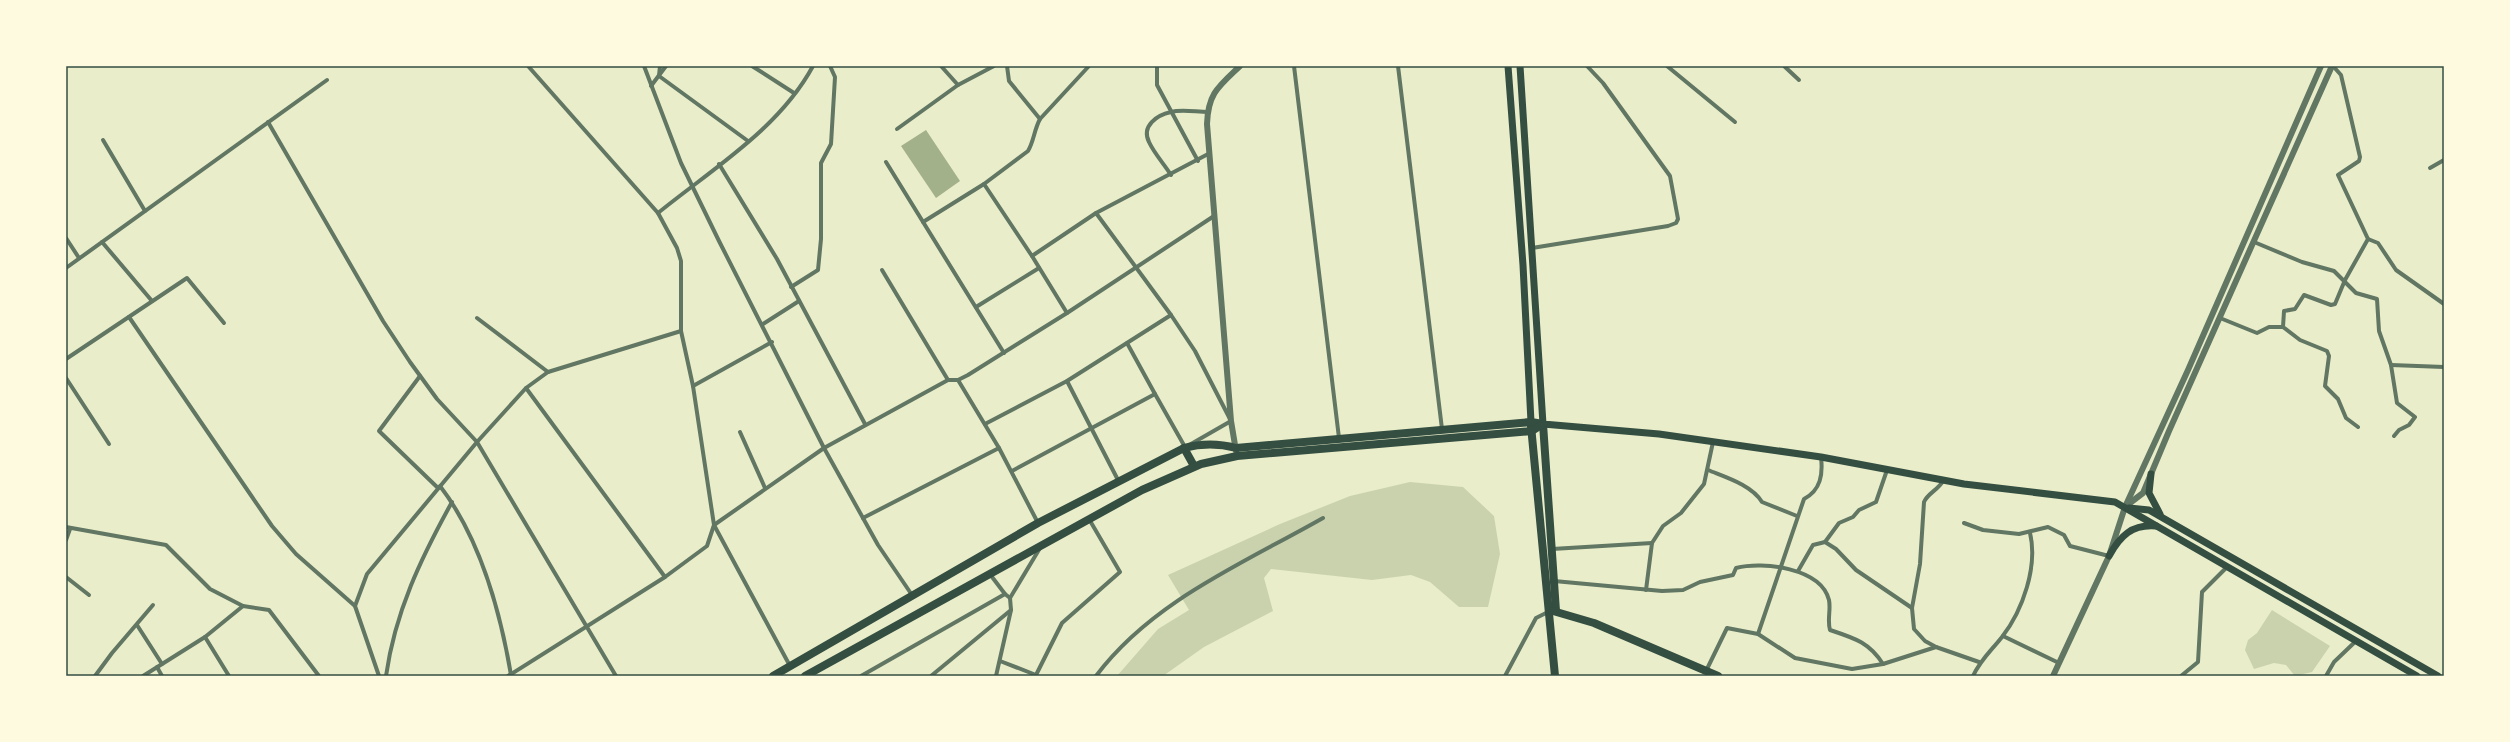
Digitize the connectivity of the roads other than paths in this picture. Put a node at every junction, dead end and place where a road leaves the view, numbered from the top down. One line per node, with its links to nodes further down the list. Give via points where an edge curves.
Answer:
1 (528, 66): 47 (street)
2 (644, 66): 27 (street)
3 (660, 66): 23 (street)
4 (666, 66): 23 (street)
5 (752, 66): 28 (street)
6 (812, 66): 28 (street)
7 (830, 66): 63 (street, via 835,77 831,144 821,163 821,239 818,270)
8 (942, 66): 26 (street)
9 (994, 66): 26 (street)
10 (1007, 66): 31 (street, via 1009,81)
11 (1089, 66): 31 (street)
12 (1157, 66): 29 (street, via 1157,85)
13 (1240, 66): 30 (street, via 1216,89 1210,99)
14 (1294, 66): 103 (street)
15 (1398, 66): 99 (street)
16 (1508, 66): 93 (main road, via 1523,264)
17 (1520, 66): 55 (main road)
18 (1587, 66): 55 (street, via 1603,83 1670,176 1678,219 1676,223 1668,226)
19 (1667, 66): 33 (street)
20 (1784, 66): 25 (street)
21 (2321, 66): 122 (street)
22 (2332, 66): 52 (street, via 2341,75 2360,157 2338,175); 54 (street)
23 (659, 76): 27 (street); 36 (street)
24 (327, 80): 32 (street)
25 (1799, 80)
26 (958, 85): 34 (street)
27 (651, 86): 45 (street)
28 (794, 93): 36 (street, via 781,110)
29 (1171, 112): 30 (street); 39 (street); 43 (street, via 1156,118 1149,125 1147,133 1148,141)
30 (1208, 112): 37 (street)
31 (1040, 119): 44 (street, via 1028,151)
32 (268, 122): 46 (street); 84 (street, via 383,321)
33 (1735, 122)
34 (897, 129)
35 (103, 140): 46 (street)
36 (748, 142): 41 (street)
37 (1210, 153): 39 (street); 49 (street)
38 (2444, 160): 42 (street)
39 (1198, 161): 43 (street)
40 (886, 162): 50 (street)
41 (719, 164): 45 (street); 63 (street)
42 (2430, 168)
43 (1171, 175): 48 (street)
44 (984, 184): 50 (street); 56 (street)
45 (692, 185): 47 (street); 74 (street)
46 (145, 211): 53 (street)
47 (658, 213): 76 (street, via 677,248 681,261)
48 (1096, 213): 56 (street); 60 (street)
49 (1214, 216): 60 (street); 92 (street)
50 (923, 222): 67 (street)
51 (66, 238): 57 (street)
52 (2368, 239): 62 (street); 66 (street, via 2378,242 2396,270)
53 (102, 242): 57 (street); 64 (street)
54 (2254, 242): 62 (street, via 2302,262 2334,271); 72 (street)
55 (1532, 248): 96 (main road)
56 (1032, 256): 59 (street)
57 (79, 258): 58 (street)
58 (66, 268)
59 (1039, 268): 67 (street); 68 (street)
60 (1135, 268): 68 (street); 69 (street)
61 (882, 270): 86 (street)
62 (2345, 280): 75 (street, via 2335,304 2304,295 2295,309 2284,311); 81 (street, via 2356,293 2377,300 2379,331)
63 (791, 287): 65 (street)
64 (152, 301): 70 (street); 73 (street, via 187,278)
65 (799, 301): 74 (street); 94 (street)
66 (2444, 304)
67 (976, 307): 79 (street)
68 (1067, 313): 79 (street)
69 (1171, 315): 78 (street); 92 (street, via 1195,351)
70 (129, 317): 80 (street); 154 (street, via 272,526 296,554)
71 (477, 318): 83 (street)
72 (2220, 318): 75 (street, via 2257,333 2269,327); 116 (street)
73 (224, 323)
74 (763, 324): 77 (street)
75 (2283, 327): 97 (street, via 2300,340 2328,352 2325,386 2338,399 2346,418)
76 (681, 331): 83 (street); 89 (street)
77 (772, 342): 89 (street); 107 (street)
78 (1127, 343): 88 (street); 91 (street)
79 (1004, 353): 87 (street)
80 (66, 359)
81 (2391, 365): 82 (street); 102 (street, via 2398,403 2415,417 2409,426 2399,430)
82 (2444, 367)
83 (548, 372): 90 (street)
84 (420, 376): 104 (street, via 437,399); 119 (street, via 379,431)
85 (66, 378): 106 (street)
86 (948, 380): 87 (street); 94 (street)
87 (958, 380): 95 (street)
88 (1067, 381): 95 (street); 98 (street)
89 (693, 386): 130 (street)
90 (526, 388): 104 (street); 145 (street)
91 (1155, 394): 98 (street); 109 (street)
92 (1231, 421): 109 (street); 110 (street)
93 (1531, 422): 96 (main road); 99 (main road); 100 (main road)
94 (865, 424): 107 (street)
95 (985, 424): 108 (street)
96 (1543, 424): 100 (main road); 105 (main road, via 1659,434); 138 (main road)
97 (2358, 426)
98 (1091, 428): 115 (street); 118 (street)
99 (1442, 430): 103 (main road)
100 (1532, 431): 110 (main road); 157 (main road)
101 (740, 432): 120 (street)
102 (2394, 436)
103 (1339, 438): 110 (main road)
104 (477, 442): 119 (street); 159 (street)
105 (1713, 442): 111 (main road); 113 (street)
106 (109, 444)
107 (824, 448): 120 (street); 124 (street)
108 (999, 448): 115 (street); 124 (street)
109 (1184, 448): 110 (main road, via 1221,444); 112 (main road); 118 (main road)
110 (1236, 452): 112 (main road)
111 (1821, 457): 114 (main road); 123 (street, via 1824,475 1812,494 1804,499)
112 (1194, 466): 125 (main road)
113 (1708, 470): 123 (street, via 1742,485 1759,496 1762,502); 137 (street, via 1704,484 1690,503 1663,526)
114 (1887, 470): 117 (main road); 135 (street, via 1876,502 1839,523)
115 (1012, 471): 128 (street)
116 (2150, 474): 122 (street, via 2143,493); 127 (main road, via 2149,494 2155,508)
117 (1943, 481): 122 (main road, via 2115,502); 155 (street, via 1924,502 1920,564)
118 (1119, 482): 128 (main road)
119 (439, 487): 121 (street); 154 (street, via 367,574)
120 (765, 488): 130 (street)
121 (452, 502): 173 (street, via 463,520 483,570 504,635); 180 (street, via 421,557 410,585 389,653)
122 (2125, 507): 127 (main road, via 2149,510); 131 (main road); 139 (street)
123 (1797, 516): 140 (street)
124 (863, 518): 150 (street)
125 (1089, 518): 136 (main road); 165 (street, via 1120,572 1062,623 1036,675)
126 (1323, 518): 187 (street, via 1229,569 1153,618 1110,657)
127 (2164, 519): 196 (main road)
128 (1038, 523): 150 (main road)
129 (1964, 523): 133 (street, via 1982,530)
130 (714, 525): 145 (street, via 707,546); 170 (street)
131 (2158, 526): 139 (main road, via 2145,525 2125,532); 141 (main road)
132 (68, 528): 134 (street); 153 (street, via 166,545 210,589)
133 (2030, 533): 139 (street, via 2048,527 2064,535 2070,546); 161 (street, via 2034,558 2022,599)
134 (66, 540)
135 (1825, 542): 142 (street, via 1813,545); 155 (street, via 1836,549 1856,570)
136 (1043, 543): 143 (main road); 151 (street)
137 (1652, 543): 138 (street); 147 (street)
138 (1552, 548): 146 (main road)
139 (2109, 556): 167 (street)
140 (1780, 566): 142 (street); 147 (street, via 1748,565 1736,568 1733,575 1700,582 1683,590); 160 (street)
141 (2227, 567): 163 (main road); 193 (street, via 2202,592 2198,662)
142 (1798, 571): 169 (street, via 1823,586 1829,600 1830,630 1860,640)
143 (988, 573): 148 (street); 183 (main road)
144 (66, 577): 149 (street)
145 (665, 577): 159 (street)
146 (1554, 581): 147 (street); 157 (main road)
147 (1646, 590)
148 (1005, 594): 151 (street); 184 (street)
149 (89, 595)
150 (912, 595): 170 (main road)
151 (1010, 598): 156 (street)
152 (153, 605): 158 (street)
153 (243, 606): 162 (street); 178 (street, via 270,611)
154 (354, 606): 179 (street)
155 (1912, 608): 164 (street, via 1914,629)
156 (1011, 610): 165 (street); 185 (street)
157 (1553, 611): 172 (main road, via 1594,623); 188 (street, via 1536,618); 189 (main road)
158 (137, 625): 168 (street); 174 (street)
159 (588, 627): 173 (street); 181 (street)
160 (1758, 634): 169 (street, via 1795,658 1852,669); 172 (street, via 1727,628)
161 (2003, 636): 166 (street); 167 (street)
162 (205, 637): 168 (street); 177 (street)
163 (2356, 641): 194 (street, via 2334,662); 195 (main road)
164 (1936, 647): 166 (street); 169 (street)
165 (1000, 661): 186 (street)
166 (1979, 662): 191 (street)
167 (2058, 663): 192 (street)
168 (162, 664): 171 (street)
169 (1883, 664)
170 (790, 666): 182 (main road)
171 (157, 667): 175 (street); 176 (street)
172 (1706, 670): 190 (main road)
173 (509, 675)
174 (95, 676)
175 (143, 676)
176 (162, 676)
177 (228, 676)
178 (319, 676)
179 (379, 676)
180 (386, 676)
181 (616, 676)
182 (773, 676)
183 (805, 676)
184 (861, 676)
185 (931, 676)
186 (996, 676)
187 (1096, 676)
188 (1505, 676)
189 (1555, 676)
190 (1718, 676)
191 (1973, 676)
192 (2053, 676)
193 (2181, 676)
194 (2326, 676)
195 (2417, 676)
196 (2438, 676)

